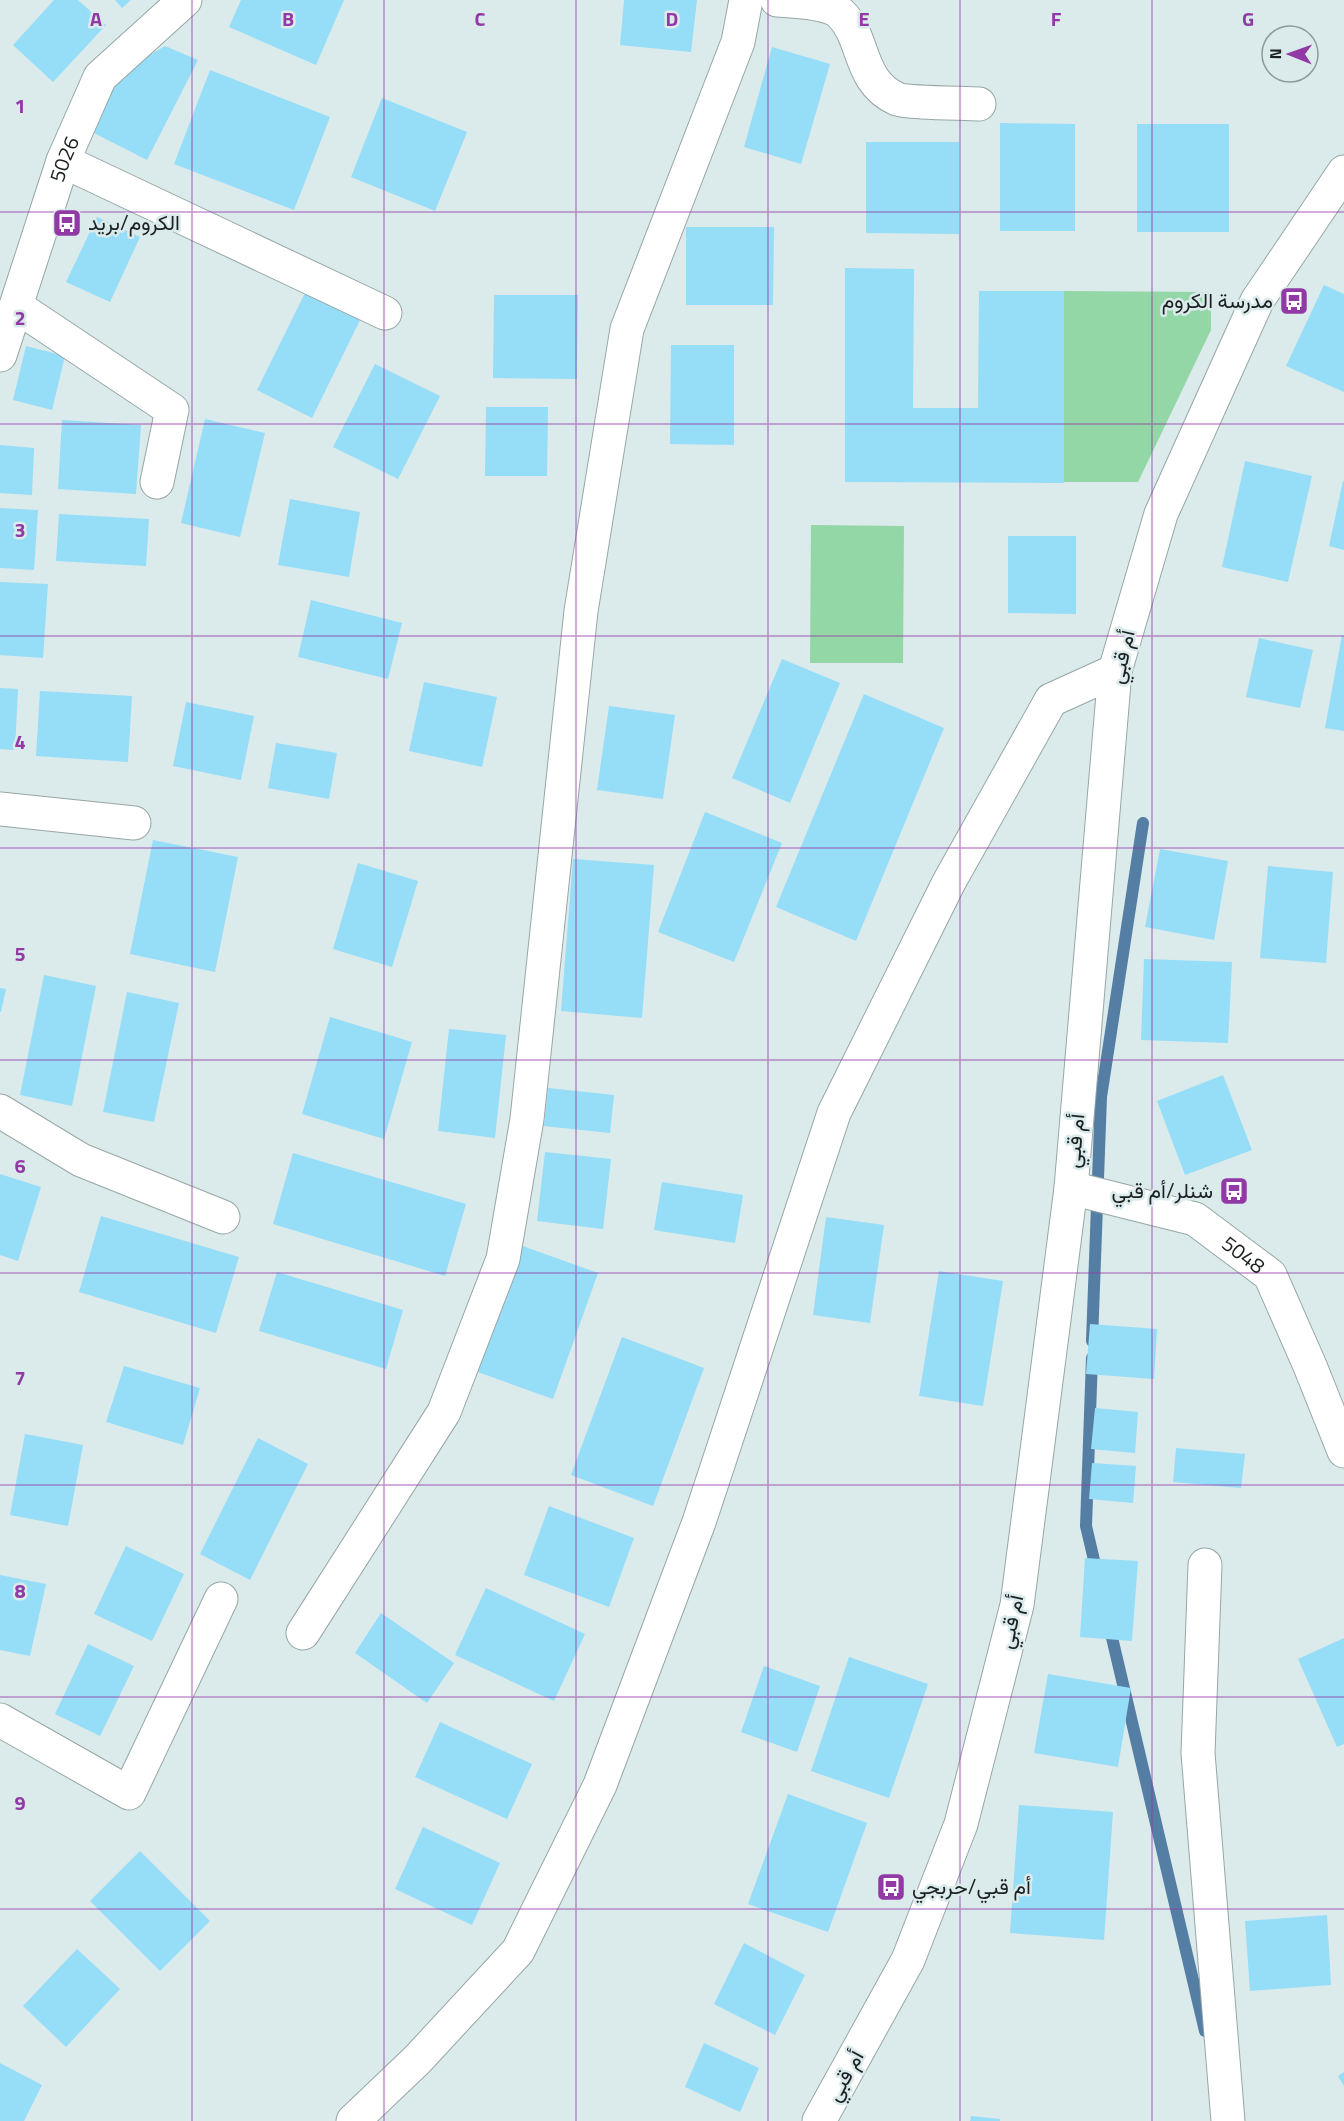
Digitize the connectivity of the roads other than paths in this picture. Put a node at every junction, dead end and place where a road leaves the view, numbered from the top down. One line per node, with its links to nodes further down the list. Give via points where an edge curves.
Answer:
1 (185, 0): 5 (street, 5026, via 100,77)
2 (746, 0): 20 (street, via 738,42 627,329 581,611 526,1119 503,1259 444,1412)
3 (777, 0): 4 (street, via 812,3 839,12 856,40 870,78 897,99)
4 (979, 104)
5 (63, 161): 7 (street, 5026); 8 (street)
6 (1344, 172): 11 (street, أم قبي, via 1257,301 1161,514)
7 (16, 306): 9 (street, 5026); 10 (street, via 172,410)
8 (385, 313)
9 (0, 355)
10 (157, 482)
11 (1115, 671): 15 (street, أم قبي); 22 (street, via 1051,700 949,882 834,1113 699,1522 604,1774 518,1951 417,2060)
12 (0, 809): 13 (street)
13 (135, 823)
14 (0, 1111): 16 (street, via 81,1160)
15 (1071, 1188): 17 (street, 5048, via 1195,1219 1270,1275); 23 (street, أم قبي, via 1017,1605 961,1824 909,1960)
16 (223, 1217)
17 (1344, 1451)
18 (1205, 1565): 24 (street, via 1198,1753)
19 (220, 1599): 21 (street, via 129,1793)
20 (303, 1633)
21 (0, 1720)
22 (353, 2121)
23 (819, 2121)
24 (1228, 2121)

